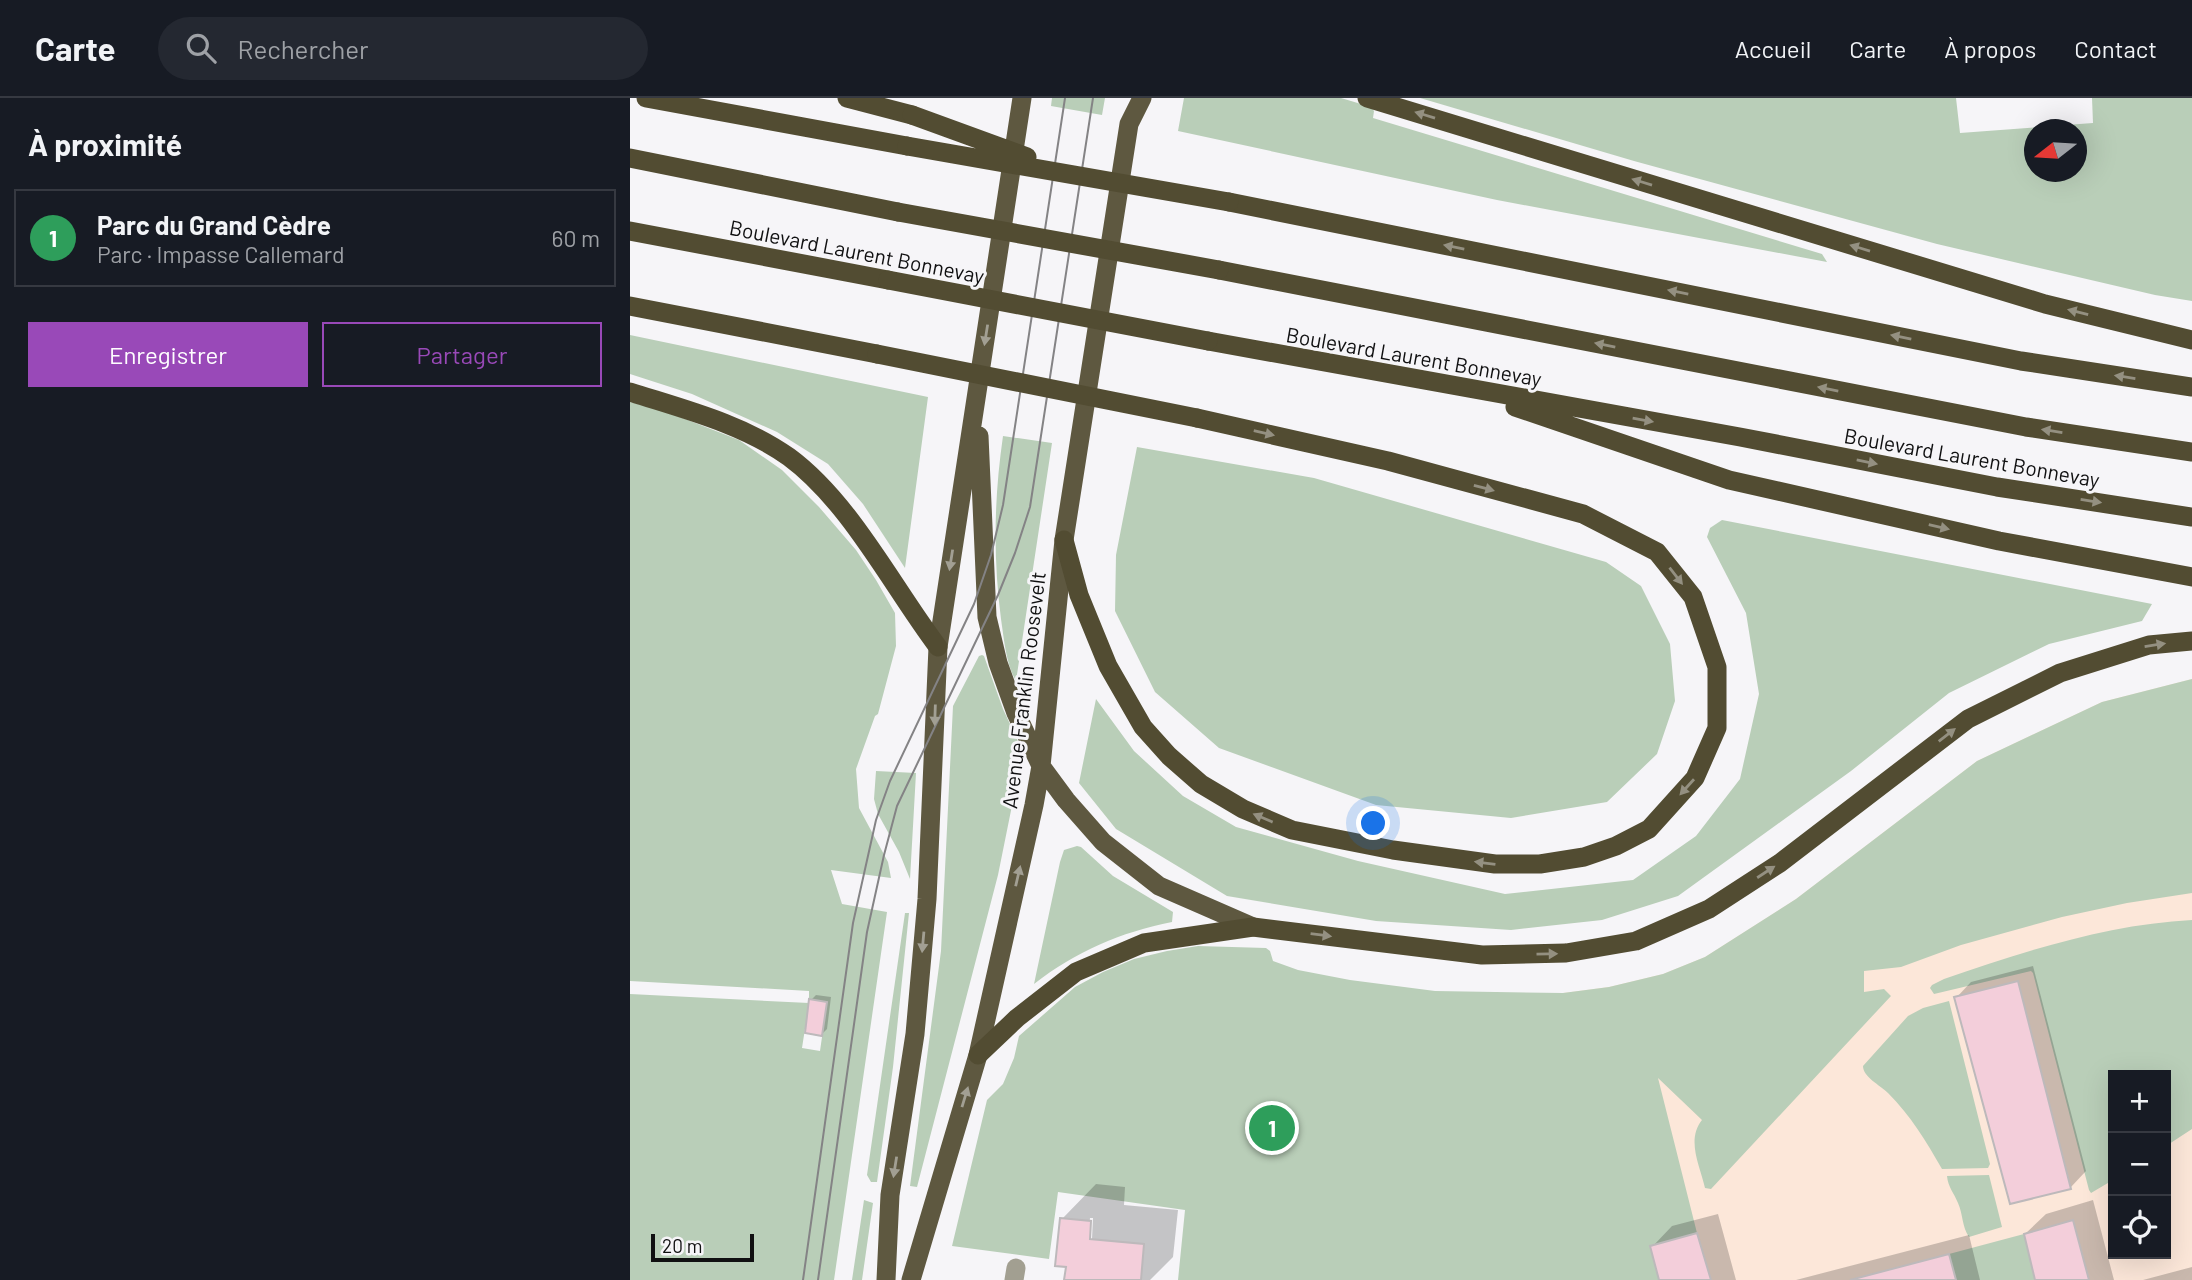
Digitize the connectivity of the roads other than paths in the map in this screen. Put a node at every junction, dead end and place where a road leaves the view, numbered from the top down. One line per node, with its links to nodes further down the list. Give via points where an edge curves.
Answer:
1 (646, 98): 9 (highway, bridge)
2 (847, 98): 9 (highway, bridge, via 912,115)
3 (1022, 98): 13 (main road, one-way to 13)
4 (1128, 98): 7 (main road)
5 (1142, 98): 7 (main road, Avenue Franklin Roosevelt)
6 (1367, 98): 12 (highway, one-way to 6, via 2045,304)
7 (1129, 124): 19 (main road, Avenue Franklin Roosevelt)
8 (630, 158): 17 (highway, one-way to 8, bridge, via 2026,427)
9 (1070, 173): 15 (highway, one-way to 9, bridge, via 2021,361)
10 (630, 231): 14 (highway, Boulevard Laurent Bonnevay, bridge)
11 (630, 306): 19 (highway, one-way to 19, bridge, via 1197,418 1388,461 1583,514 1657,552 1693,597 1717,667 1717,728 1695,778 1649,829 1584,858 1495,864 1292,830 1201,784 1143,727 1108,666 1079,595)
12 (2192, 340)
13 (978, 386): 22 (main road, one-way to 22); 23 (main road, via 986,617 1016,713)
14 (1456, 387): 18 (highway, Boulevard Laurent Bonnevay, one-way to 18); 20 (highway, one-way to 20, via 1730,480 1999,541)
15 (2192, 387)
16 (630, 392): 22 (highway, via 747,433 788,457 827,491)
17 (2192, 452)
18 (2192, 517)
19 (1064, 540): 23 (main road, Avenue Franklin Roosevelt)
20 (2192, 577)
21 (2192, 641): 24 (highway, one-way to 21, via 1482,955 1566,953 1636,941 1709,909 1780,863 1968,719 2060,673 2149,645)
22 (938, 646): 26 (main road, one-way to 26, via 926,912 915,1034 890,1195)
23 (1041, 766): 24 (main road, via 1103,842 1159,886); 25 (main road, Avenue Franklin Roosevelt, one-way to 23)
24 (1253, 926): 25 (highway, via 1144,943 1076,972)
25 (978, 1055): 27 (main road, Avenue Franklin Roosevelt, one-way to 25)
26 (886, 1280)
27 (911, 1280)

